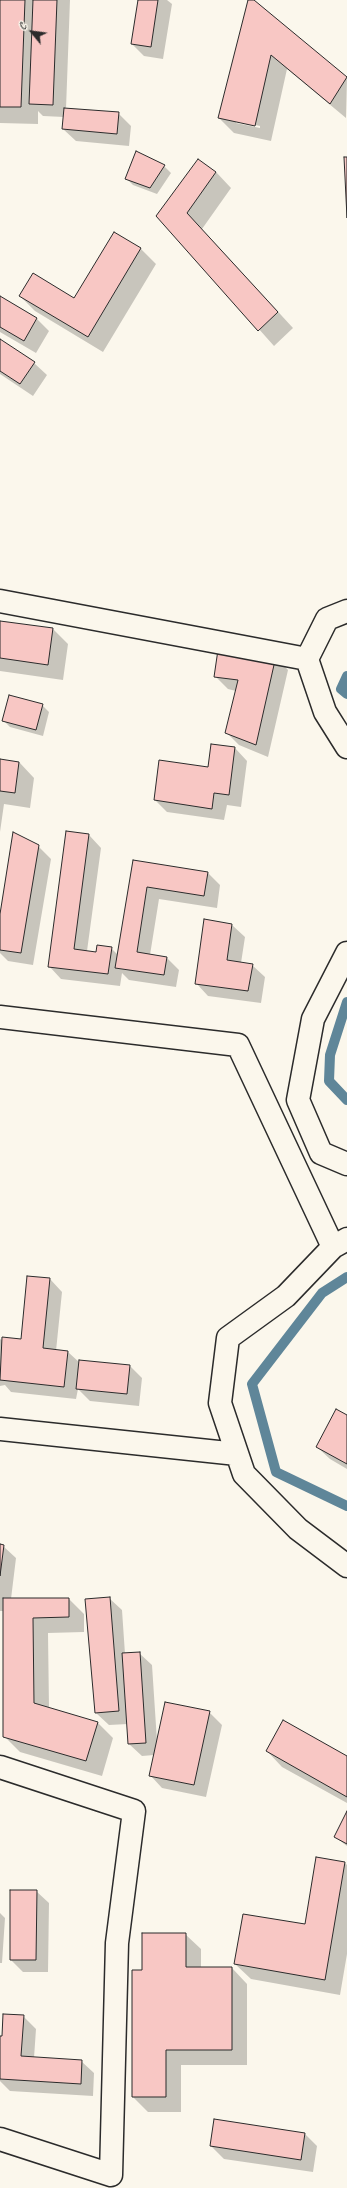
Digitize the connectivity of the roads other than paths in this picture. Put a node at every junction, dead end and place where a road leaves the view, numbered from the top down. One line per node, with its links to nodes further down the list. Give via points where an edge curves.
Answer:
1 (0, 601): 3 (street)
2 (347, 611): 3 (street, via 327,618)
3 (307, 659): 4 (street, via 325,712)
4 (347, 747)
5 (347, 953): 7 (street, via 313,1019 298,1100 321,1153)
6 (0, 1017): 8 (street, via 238,1045)
7 (347, 1164)
8 (340, 1243): 10 (street, via 286,1296 228,1338 220,1403)
9 (0, 1429): 10 (street)
10 (237, 1454): 11 (street, via 244,1474 298,1529)
11 (347, 1566)
12 (0, 1767): 13 (street, via 134,1811 117,1943 111,2175)
13 (0, 2139)

